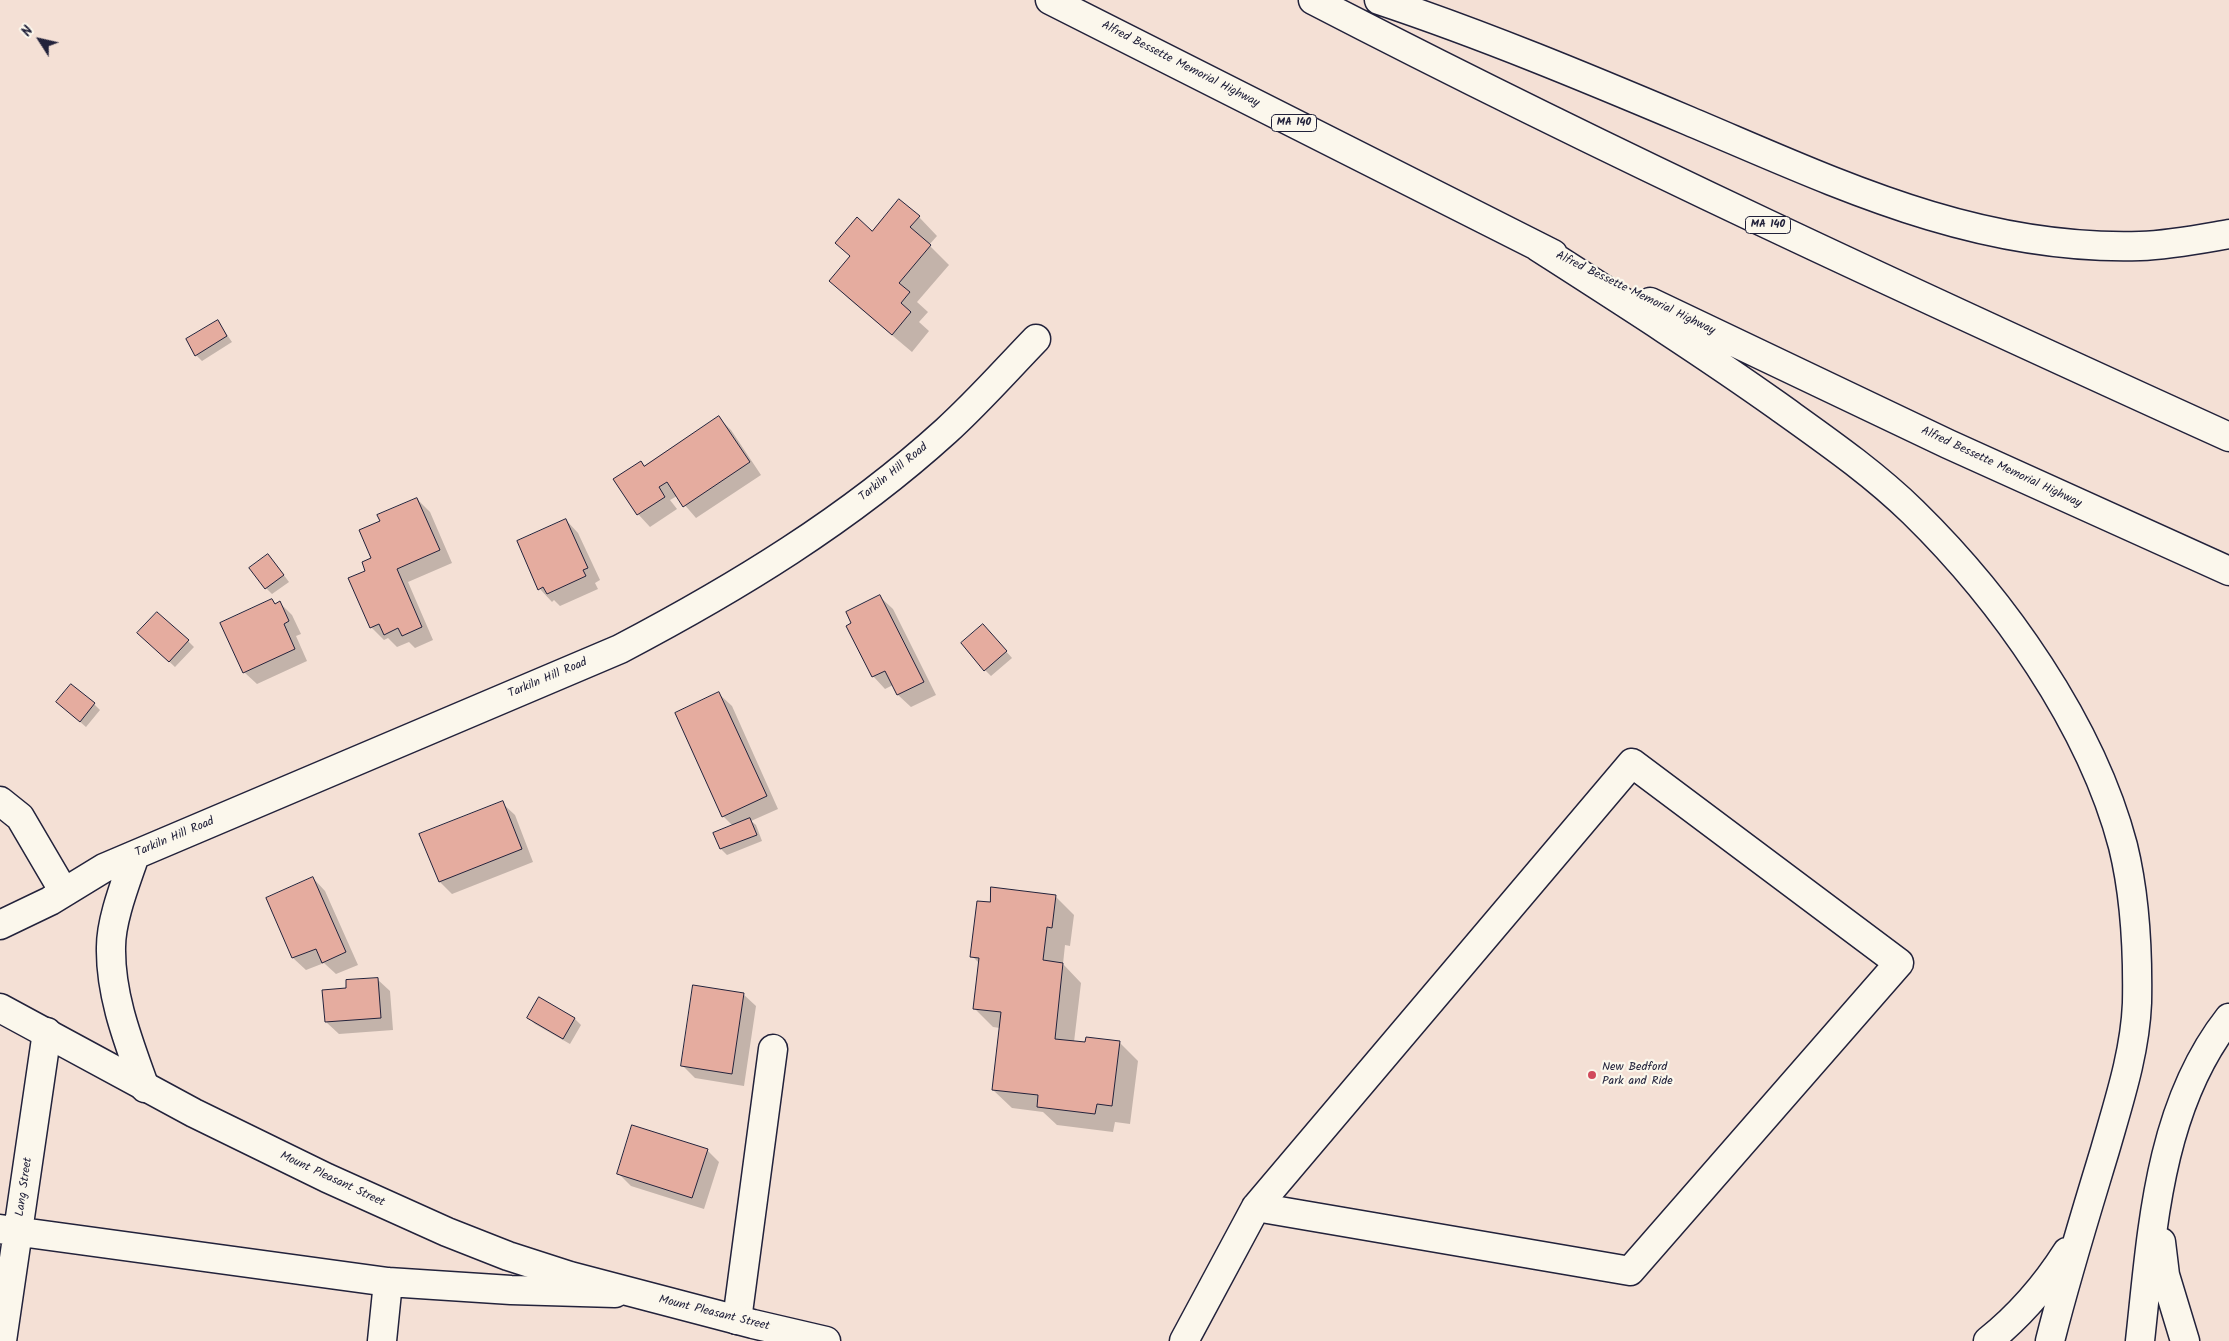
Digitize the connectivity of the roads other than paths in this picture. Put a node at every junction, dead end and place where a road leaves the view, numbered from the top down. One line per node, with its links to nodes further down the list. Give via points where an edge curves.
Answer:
1 (1050, 0): 5 (main road, Alfred Bessette Memorial Highway / MA 140)
2 (1313, 0): 7 (main road, MA 140, via 1708,196 1949,310)
3 (1379, 0): 4 (main road, via 1550,63 1829,181 1938,219 1994,233 2092,246 2141,246)
4 (2229, 234)
5 (1538, 247): 8 (main road, Alfred Bessette Memorial Highway / MA 140, via 1831,389); 20 (main road, via 1757,391 1862,468 1911,510 2001,610 2072,722 2101,784 2123,846 2134,914 2137,995 2127,1074)
6 (1036, 339): 10 (main road, Tarkiln Hill Road, via 946,430 896,473 808,539 684,615 620,649)
7 (2229, 436)
8 (2229, 571)
9 (0, 801): 11 (main road, via 20,817)
10 (135, 855): 11 (main road, Tarkiln Hill Road, via 104,868); 17 (main road, via 110,946 121,1017)
11 (64, 892): 12 (main road, Tarkiln Hill Road)
12 (0, 925)
13 (0, 1008): 15 (main road, Mount Pleasant Street)
14 (2229, 1018): 18 (main road, via 2195,1072 2173,1128)
15 (47, 1032): 17 (main road, Mount Pleasant Street); 21 (main road, Lang Street)
16 (773, 1049): 24 (main road)
17 (144, 1088): 23 (main road, Mount Pleasant Street, via 327,1178 447,1232 508,1256)
18 (2161, 1181): 31 (main road); 32 (main road, via 2160,1229 2165,1275)
19 (1256, 1207): 19 (main road, via 1630,1271 1900,963 1632,763); 28 (main road)
20 (2082, 1227): 29 (main road, via 2058,1267); 30 (main road)
21 (9, 1230): 22 (main road, Mount Pleasant Street); 25 (main road, Lang Street)
22 (388, 1282): 23 (main road, Mount Pleasant Street); 26 (main road)
23 (632, 1294): 24 (main road, Mount Pleasant Street)
24 (747, 1328): 27 (main road, Mount Pleasant Street)
25 (2, 1341)
26 (382, 1341)
27 (826, 1341)
28 (1184, 1341)
29 (1988, 1341)
30 (2050, 1341)
31 (2140, 1341)
32 (2185, 1341)

